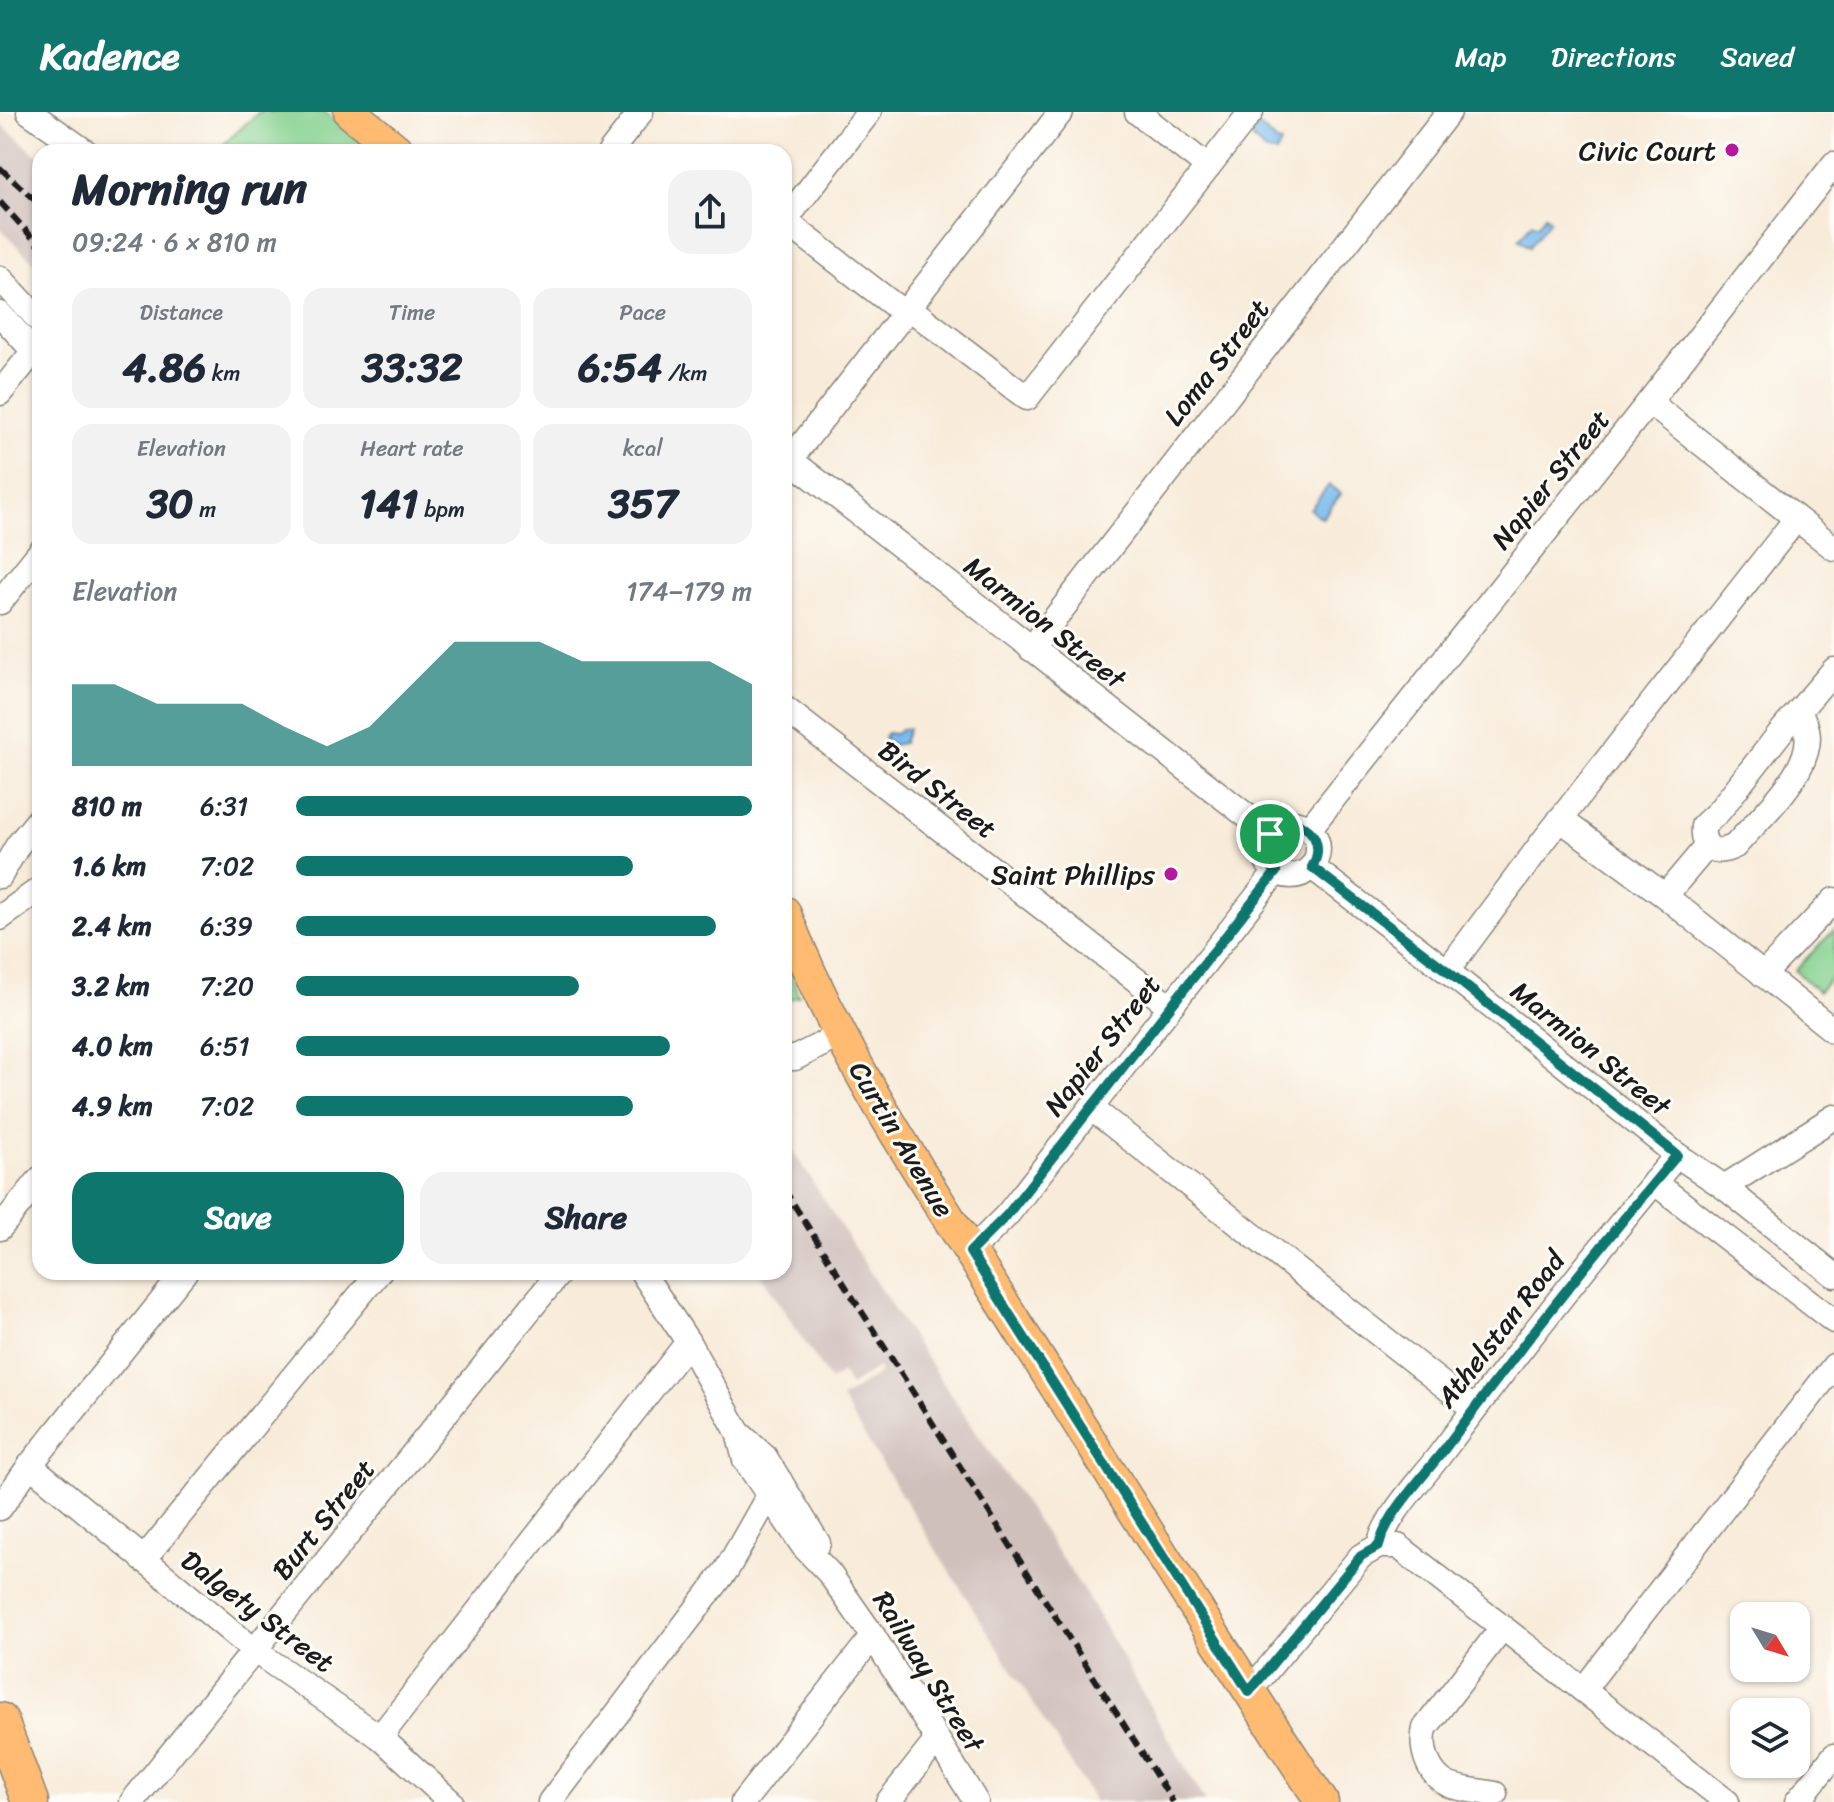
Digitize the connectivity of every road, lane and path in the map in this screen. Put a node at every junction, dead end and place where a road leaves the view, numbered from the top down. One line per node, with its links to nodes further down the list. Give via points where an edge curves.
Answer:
1 (29, 112): 9 (street)
2 (350, 112): 10 (main road)
3 (641, 112): 11 (street)
4 (869, 112): 14 (street)
5 (1061, 112): 17 (street)
6 (1137, 112): 13 (street)
7 (1251, 112): 13 (street)
8 (1449, 112): 30 (street, Loma Street)
9 (75, 144)
10 (389, 144)
11 (616, 144)
12 (1834, 164): 23 (street, Napier Street)
13 (1208, 167): 17 (street, via 1027,398)
14 (792, 211)
15 (792, 227): 17 (street, via 899,309)
16 (0, 278): 18 (street)
17 (908, 307): 24 (street)
18 (32, 312)
19 (0, 314): 20 (street)
20 (32, 349)
21 (32, 359): 22 (street)
22 (0, 393)
23 (1649, 402): 26 (street); 36 (street, Napier Street)
24 (792, 451)
25 (792, 461): 30 (street, Marmion Street)
26 (1796, 519): 27 (street); 34 (street)
27 (1829, 534)
28 (32, 558): 29 (street)
29 (0, 602)
30 (1031, 649): 37 (street, Marmion Street)
31 (1834, 670): 32 (street)
32 (1798, 712): 38 (street, via 1703,826); 38 (street, via 1812,727 1814,743 1802,775 1735,846 1714,851)
33 (792, 714): 50 (street, Bird Street)
34 (1560, 819): 44 (street); 48 (street)
35 (32, 829): 40 (street)
36 (1309, 829): 37 (street, via 1287,823); 39 (street, via 1318,843)
37 (1270, 834): 41 (street, via 1266,859)
38 (1707, 846): 44 (street)
39 (1312, 867): 41 (street, via 1291,876); 48 (street, Marmion Street)
40 (3, 870): 42 (street, via 10,881)
41 (1276, 872): 50 (street, Napier Street)
42 (32, 891)
43 (32, 895): 46 (street)
44 (1665, 896): 49 (street)
45 (1834, 900): 49 (street)
46 (0, 918)
47 (792, 930): 52 (main road, Curtin Avenue)
48 (1447, 971): 56 (street, Marmion Street)
49 (1763, 975): 51 (street)
50 (1170, 1006): 54 (street, Napier Street)
51 (1834, 1031)
52 (840, 1035): 53 (street); 61 (main road, Curtin Avenue)
53 (792, 1058)
54 (1091, 1108): 61 (street, Napier Street, via 1007,1215); 70 (street)
55 (1834, 1117): 58 (street)
56 (1677, 1155): 57 (street, Athelstan Road); 58 (street, Marmion Street)
57 (1654, 1182): 67 (street); 70 (street, Athelstan Road)
58 (1724, 1187): 62 (street, Marmion Street)
59 (32, 1189): 60 (street)
60 (0, 1228)
61 (970, 1252): 80 (main road, Curtin Avenue)
62 (1834, 1275)
63 (179, 1280): 71 (street)
64 (372, 1280): 75 (street)
65 (554, 1280): 78 (street, Burt Street)
66 (647, 1280): 68 (street, Railway Street)
67 (1834, 1321)
68 (688, 1342): 72 (street, Railway Street, via 738,1432 745,1460); 82 (street)
69 (1834, 1366): 79 (street)
70 (1474, 1409): 74 (street, Athelstan Road, via 1391,1521)
71 (30, 1465): 73 (street); 75 (street, Dalgety Street)
72 (780, 1496): 77 (street, Railway Street, via 816,1537 829,1573); 92 (street, via 756,1540 727,1569)
73 (0, 1508)
74 (1388, 1546): 76 (street); 80 (street, Athelstan Road, via 1361,1556)
75 (143, 1560): 78 (street, Dalgety Street)
76 (1502, 1628): 79 (street); 87 (street, via 1425,1728 1423,1752 1433,1769)
77 (873, 1636): 83 (street, Railway Street); 93 (street)
78 (255, 1651): 82 (street, Dalgety Street); 88 (street, Burt Street)
79 (1583, 1690): 97 (street)
80 (1249, 1692): 96 (main road, Curtin Avenue)
81 (0, 1721): 90 (highway)
82 (380, 1737): 91 (street, Dalgety Street)
83 (937, 1740): 94 (street); 95 (street, Railway Street)
84 (1834, 1756): 98 (street)
85 (0, 1784): 89 (highway)
86 (1495, 1794): 87 (street)
87 (1463, 1795)
88 (140, 1799)
89 (6, 1802)
90 (30, 1802)
91 (451, 1802)
92 (550, 1802)
93 (743, 1802)
94 (888, 1802)
95 (976, 1802)
96 (1322, 1802)
97 (1727, 1802)
98 (1797, 1802)

